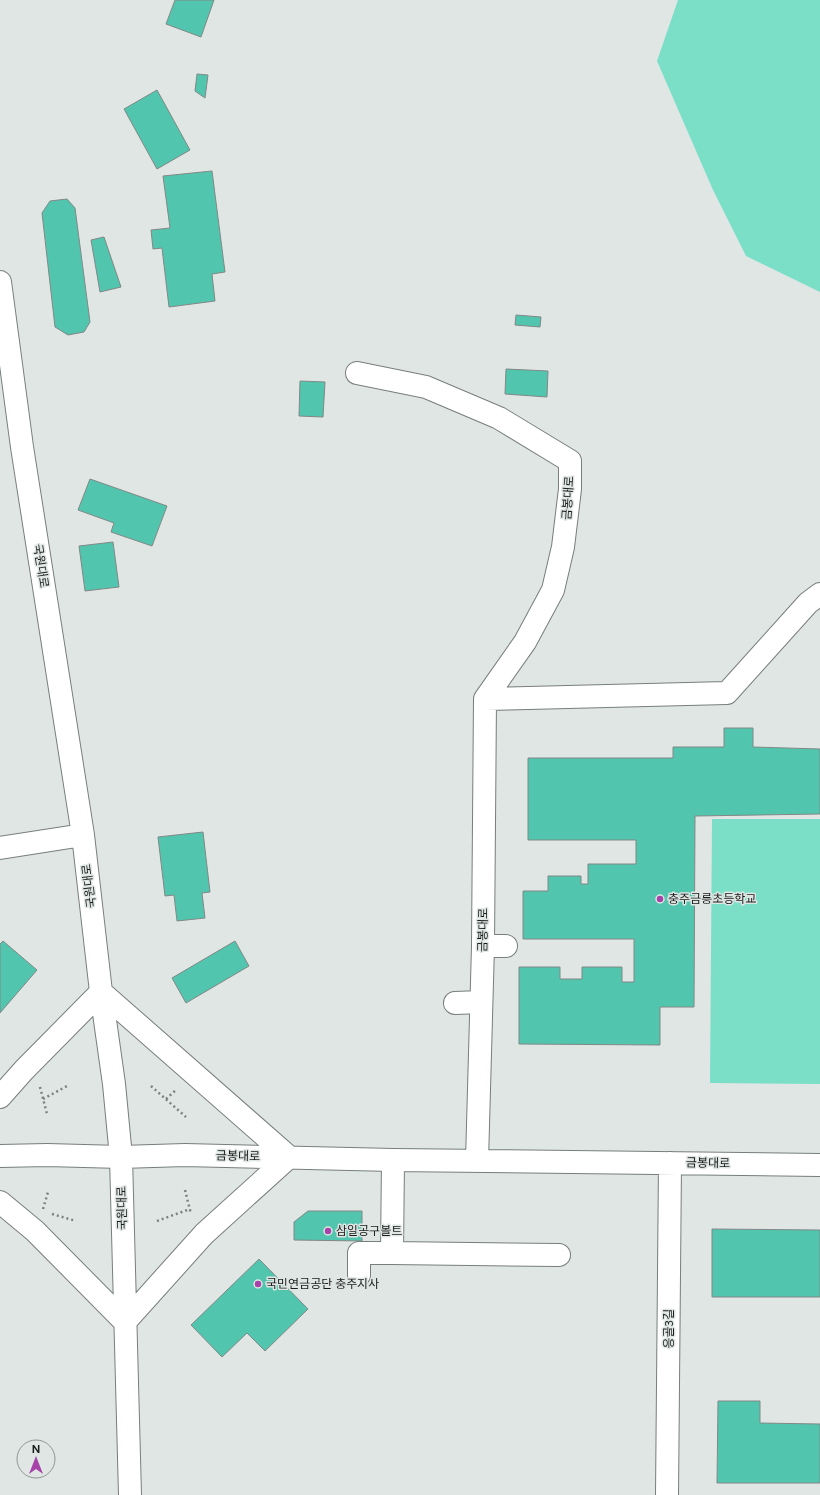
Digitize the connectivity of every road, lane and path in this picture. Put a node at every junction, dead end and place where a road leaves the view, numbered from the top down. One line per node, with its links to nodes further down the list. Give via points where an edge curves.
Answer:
1 (0, 282): 5 (street, 국원대로, via 22,447)
2 (357, 373): 4 (street, 금봉대로, via 426,387 499,418 570,461 570,489 564,540 553,590 525,642)
3 (820, 594): 4 (street, via 808,603 727,693)
4 (485, 699): 7 (street, 금봉대로)
5 (83, 835): 6 (street); 9 (street, 국원대로)
6 (0, 848)
7 (482, 946): 8 (street); 10 (street, 금봉대로)
8 (506, 946)
9 (101, 992): 16 (street); 22 (street, 국원대로); 23 (street)
10 (481, 1002): 11 (street); 25 (street, 금봉대로)
11 (455, 1003)
12 (39, 1083): 17 (path)
13 (69, 1085): 17 (path)
14 (151, 1086): 18 (path)
15 (180, 1086): 18 (path)
16 (0, 1097)
17 (43, 1099): 19 (path)
18 (166, 1099): 20 (path)
19 (47, 1114)
20 (186, 1117)
21 (0, 1156): 22 (street, 금봉대로)
22 (121, 1157): 23 (street, 금봉대로); 38 (street, 국원대로)
23 (289, 1157): 24 (street, 금봉대로); 38 (street, via 204,1234)
24 (393, 1160): 25 (street, 금봉대로); 35 (street)
25 (477, 1160): 26 (street, 금봉대로)
26 (670, 1163): 27 (street, 금봉대로); 40 (street, 응골3길)
27 (820, 1165)
28 (185, 1190): 30 (path)
29 (0, 1202): 38 (street, via 35,1231)
30 (190, 1209): 32 (path); 34 (path)
31 (50, 1213): 33 (path)
32 (192, 1220)
33 (76, 1221)
34 (157, 1221)
35 (392, 1253): 36 (street); 37 (street, via 359,1253)
36 (559, 1255)
37 (359, 1275)
38 (125, 1322): 39 (street, 국원대로)
39 (130, 1495)
40 (668, 1495)

